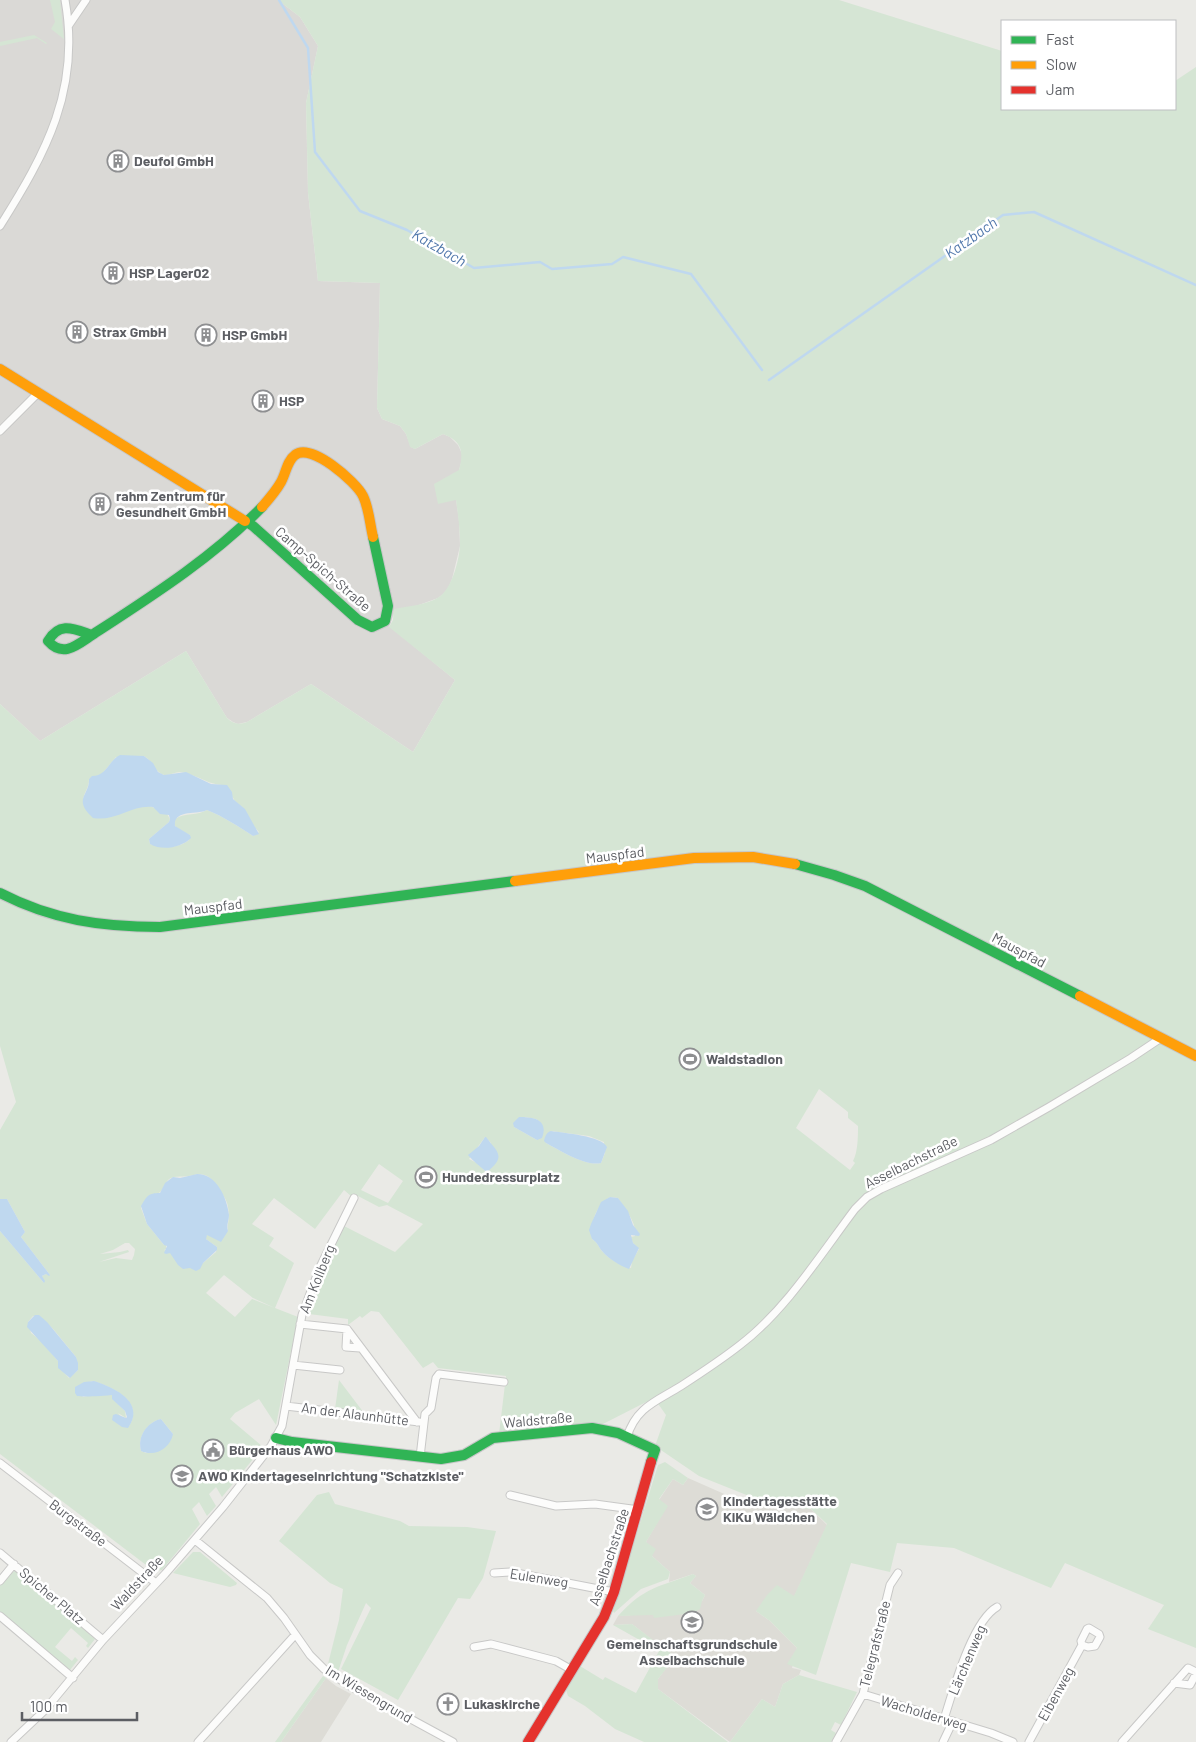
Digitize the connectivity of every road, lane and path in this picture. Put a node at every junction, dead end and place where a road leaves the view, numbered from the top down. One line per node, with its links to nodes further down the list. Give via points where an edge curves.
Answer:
1 (65, 0): 3 (street)
2 (86, 0): 3 (street)
3 (69, 25): 4 (street, via 66,82 54,129 28,182)
4 (0, 226)
5 (0, 369): 6 (street, Camp-Spich-Straße)
6 (38, 393): 7 (street); 8 (street, Camp-Spich-Straße)
7 (0, 431)
8 (247, 522): 8 (street, Camp-Spich-Straße, via 274,493 290,460 297,453 308,452 344,474 357,486 366,504 388,606 385,621 372,627 358,620); 9 (street, Camp-Spich-Straße, via 207,557)
9 (92, 635)
10 (0, 893): 11 (street, Mauspfad, via 69,920 114,927 160,927 694,858 736,856 776,860 823,871 874,890)
11 (1161, 1038): 12 (street, Mauspfad); 21 (street, Asselbachstraße, via 991,1140 867,1197 784,1302 756,1332 724,1357 649,1405 634,1421)
12 (1196, 1056)
13 (354, 1198): 14 (street, Am Kollberg, via 320,1267)
14 (300, 1324): 15 (street, Am Kollberg); 19 (street, via 347,1329 346,1347 360,1348)
15 (293, 1365): 16 (street); 18 (street, Am Kollberg)
16 (340, 1370)
17 (504, 1382): 19 (street, via 439,1374 432,1408)
18 (286, 1406): 19 (street, An der Alaunhütte); 20 (street, Am Kollberg)
19 (421, 1422): 24 (street)
20 (282, 1426): 22 (street, Waldstraße)
21 (627, 1437): 23 (street, Waldstraße); 24 (street, Waldstraße, via 592,1428 493,1438 454,1458)
22 (276, 1438): 24 (street, Waldstraße); 28 (street, Waldstraße)
23 (655, 1450): 27 (street, Asselbachstraße)
24 (420, 1457)
25 (0, 1463): 34 (street, Burgstraße)
26 (510, 1495): 27 (street, via 556,1506 595,1504)
27 (638, 1510): 35 (street, Asselbachstraße)
28 (194, 1540): 34 (street, Waldstraße); 38 (street, Im Wiesengrund, via 267,1598)
29 (0, 1553): 30 (street, Spicher Platz)
30 (14, 1564): 33 (street); 39 (street, Spicher Platz)
31 (494, 1573): 35 (street, Eulenweg, via 512,1572)
32 (898, 1573): 46 (street, Telegrafstraße, via 890,1585)
33 (0, 1581)
34 (156, 1583): 39 (street, Waldstraße)
35 (614, 1592): 42 (street, Asselbachstraße, via 604,1618)
36 (997, 1607): 47 (street, Lärchenweg, via 978,1629)
37 (0, 1616): 44 (street)
38 (295, 1635): 50 (street); 51 (street, Im Wiesengrund, via 310,1655 337,1678)
39 (103, 1640): 44 (street, Waldstraße)
40 (1082, 1645): 56 (street, Eibenweg)
41 (474, 1647): 42 (street, via 491,1644 556,1661)
42 (572, 1670): 52 (street, Asselbachstraße)
43 (1196, 1673): 45 (street, via 1190,1685); 45 (street, via 1188,1668)
44 (73, 1678): 49 (street, Waldstraße)
45 (1174, 1683): 57 (street)
46 (863, 1694): 47 (street, Wacholderweg); 53 (street, Telegrafstraße)
47 (944, 1719): 48 (street, Wacholderweg)
48 (953, 1721): 54 (street); 55 (street, Wacholderweg)
49 (11, 1742)
50 (198, 1742)
51 (453, 1742)
52 (528, 1742)
53 (836, 1742)
54 (943, 1742)
55 (1013, 1742)
56 (1029, 1742)
57 (1122, 1742)

